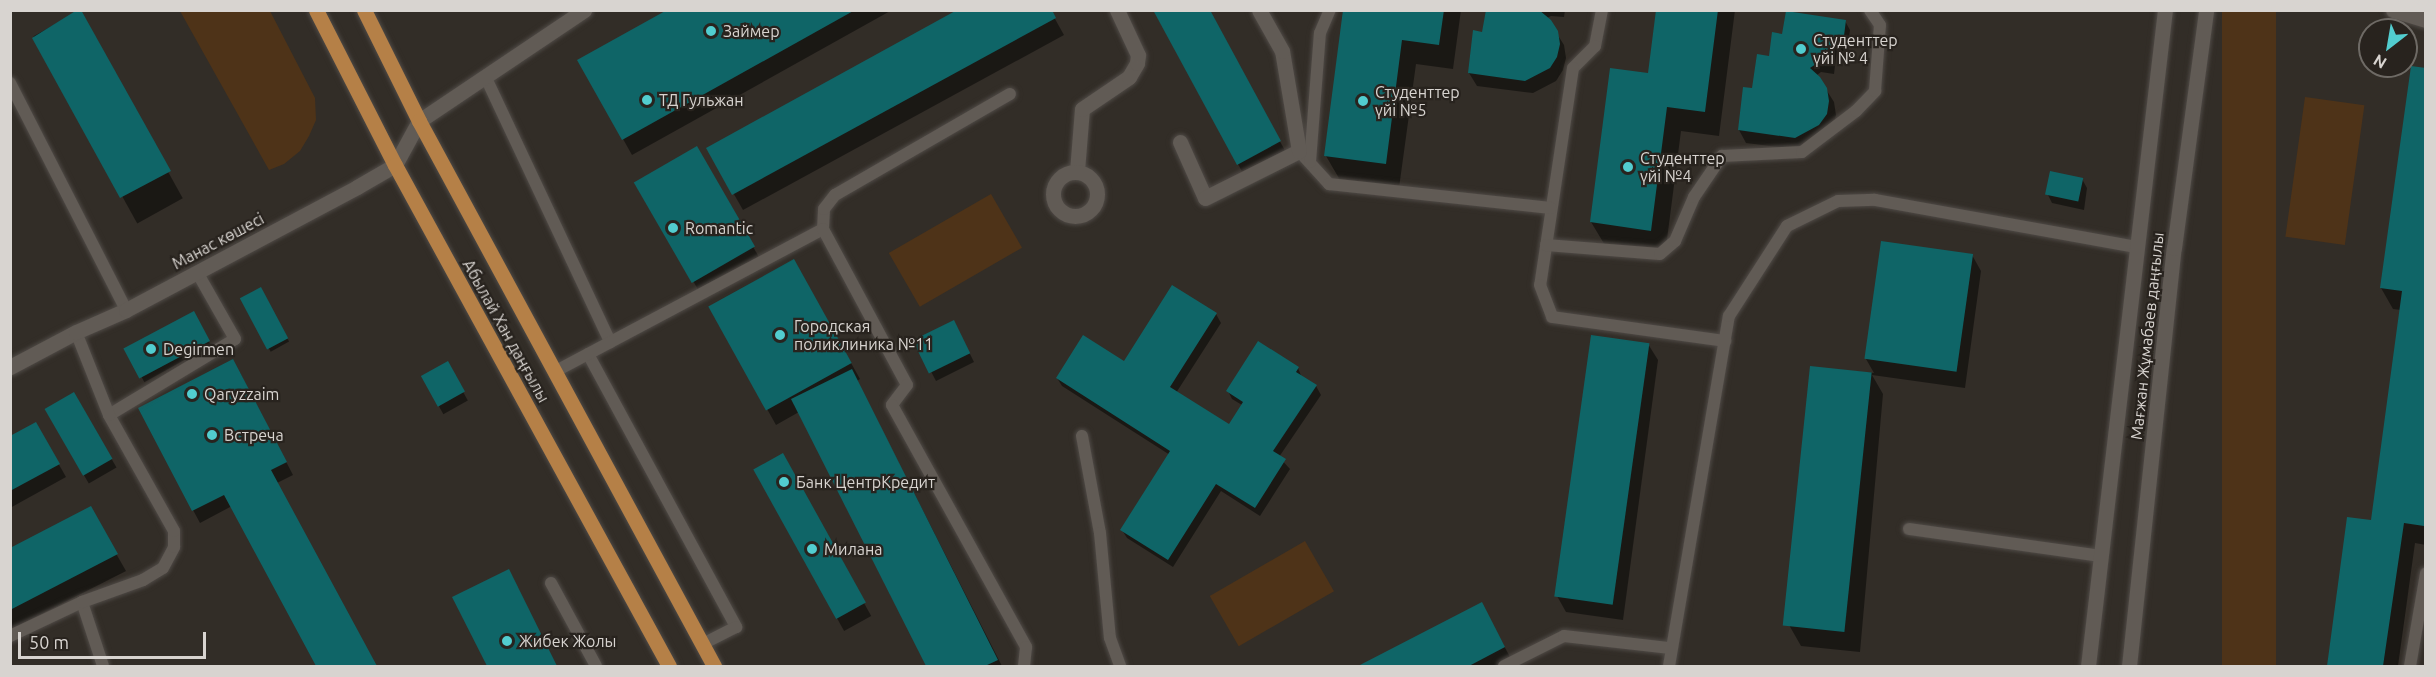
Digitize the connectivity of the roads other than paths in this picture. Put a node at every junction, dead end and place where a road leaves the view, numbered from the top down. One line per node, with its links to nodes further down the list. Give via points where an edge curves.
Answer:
1 (316, 10): 20 (main road, Абылай Хан даңғылы)
2 (364, 10): 16 (main road, Абылай Хан даңғылы)
3 (584, 10): 13 (main road)
4 (1117, 10): 21 (main road, via 1138,55 1137,63 1129,77 1082,109)
5 (1259, 10): 18 (main road, via 1282,51)
6 (1330, 10): 19 (lane, via 1320,33)
7 (1602, 10): 22 (lane, via 1595,46 1573,68)
8 (1870, 10): 24 (lane, via 1881,25 1875,92 1802,152 1722,156 1694,197 1675,241 1660,254)
9 (2165, 10): 25 (main road, Мағжан Жұмабаев даңғылы)
10 (2206, 10): 53 (main road, Мағжан Жұмабаев даңғылы, via 2174,248)
11 (2393, 10): 12 (main road)
12 (2426, 20)
13 (486, 78): 16 (main road); 30 (lane)
14 (10, 83): 27 (lane)
15 (1010, 94): 23 (lane, via 835,195 824,209)
16 (419, 121): 20 (main road); 33 (main road, Абылай Хан даңғылы)
17 (1180, 142): 18 (main road, via 1205,198)
18 (1299, 151): 19 (lane)
19 (1310, 162): 22 (lane, via 1329,184)
20 (395, 165): 26 (main road, Манас көшесі); 46 (main road, Абылай Хан даңғылы)
21 (1077, 171)
22 (1551, 208): 24 (lane)
23 (823, 229): 30 (lane); 48 (lane, via 907,385 892,405 1026,647)
24 (1546, 245): 29 (lane, via 1540,285 1552,316)
25 (2136, 247): 29 (lane, via 1875,200 1838,201 1787,226 1729,316); 37 (main road, Мағжан Жұмабаев даңғылы)
26 (197, 272): 27 (main road, Манас көшесі); 34 (lane, via 236,339)
27 (126, 310): 28 (main road, Манас көшесі)
28 (76, 332): 32 (main road, Манас көшесі); 34 (lane)
29 (1725, 341): 43 (lane)
30 (610, 342): 31 (lane)
31 (588, 354): 33 (lane); 42 (lane, via 736,627)
32 (10, 367)
33 (556, 371): 42 (main road, Абылай Хан даңғылы)
34 (109, 415): 40 (lane, via 174,531 174,548 163,567 143,580)
35 (1082, 436): 49 (lane, via 1100,534 1110,638)
36 (1910, 529): 37 (lane)
37 (2102, 556): 52 (main road, Мағжан Жұмабаев даңғылы)
38 (2426, 573): 54 (lane)
39 (551, 583): 45 (lane)
40 (82, 602): 41 (lane); 44 (lane)
41 (10, 636)
42 (702, 644): 47 (main road, Абылай Хан даңғылы)
43 (1670, 648): 50 (lane, via 1564,636); 51 (lane)
44 (102, 666)
45 (596, 666)
46 (669, 666)
47 (714, 666)
48 (1024, 666)
49 (1120, 666)
50 (1504, 666)
51 (1668, 666)
52 (2088, 666)
53 (2129, 666)
54 (2410, 666)

